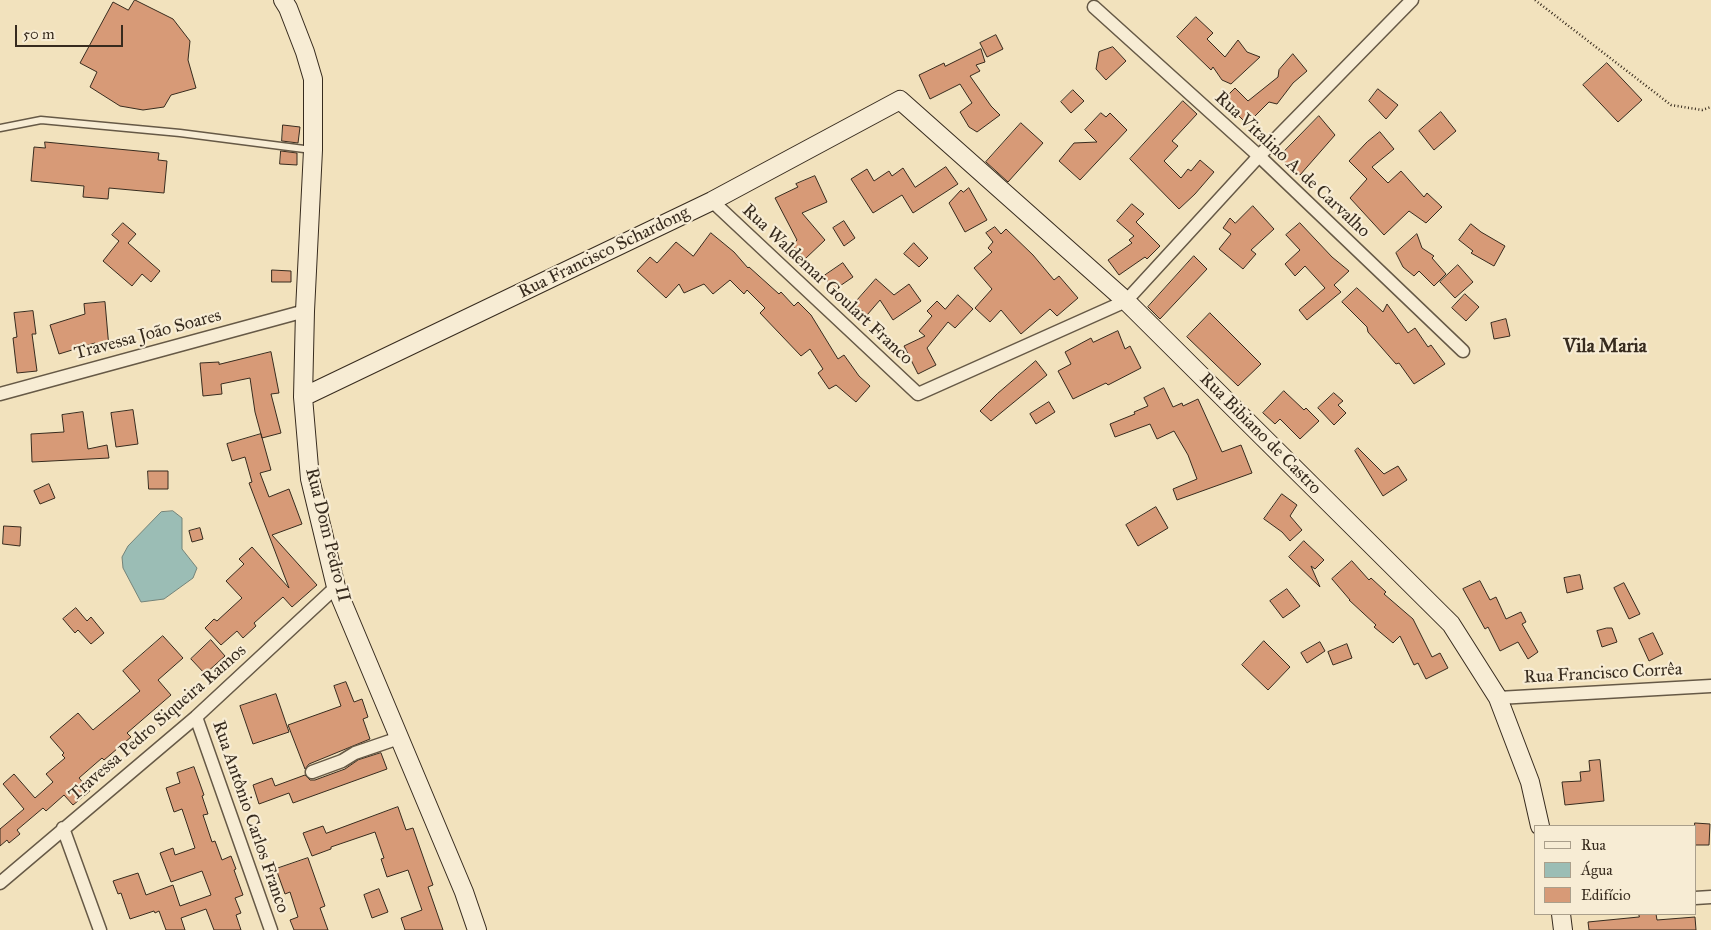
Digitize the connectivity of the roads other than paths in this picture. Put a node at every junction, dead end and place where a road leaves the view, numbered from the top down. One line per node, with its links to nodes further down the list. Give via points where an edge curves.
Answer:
1 (283, 0): 6 (street, Rua Dom Pedro II, via 306,52 313,79)
2 (1412, 0): 7 (street)
3 (1094, 7): 7 (street, Rua Vitalino A. de Carvalho)
4 (900, 100): 8 (street, Rua Francisco Schardong); 9 (street, Rua Bibiano de Castro)
5 (0, 128): 6 (lane, via 40,120)
6 (314, 150): 10 (street, Rua Dom Pedro II)
7 (1259, 156): 9 (street); 11 (street, Rua Vitalino A. de Carvalho)
8 (712, 201): 9 (street, Rua Waldemar Goulart Franco, via 918,394); 13 (street, Rua Francisco Schardong)
9 (1126, 301): 16 (street, Rua Bibiano de Castro, via 1451,624)
10 (305, 311): 12 (street, Travessa João Soares); 13 (street, Rua Dom Pedro II)
11 (1463, 351)
12 (0, 394)
13 (303, 396): 14 (street, Rua Dom Pedro II, via 310,479)
14 (336, 587): 17 (street, Travessa Pedro Siqueira Ramos); 18 (street, Rua Dom Pedro II)
15 (1711, 686): 16 (street, Rua Francisco Corrêa)
16 (1498, 698): 20 (street, Rua Bibiano de Castro, via 1530,782)
17 (196, 717): 21 (street, Travessa Pedro Siqueira Ramos); 27 (street, Rua Antônio Carlos Franco)
18 (399, 738): 19 (street); 28 (street, Rua Dom Pedro II)
19 (312, 772)
20 (1540, 825)
21 (64, 828): 22 (street, Travessa Pedro Siqueira Ramos); 26 (street)
22 (0, 883)
23 (1711, 897): 24 (street)
24 (1696, 898)
25 (1561, 915): 29 (street)
26 (100, 930)
27 (271, 930)
28 (477, 930)
29 (1563, 930)

